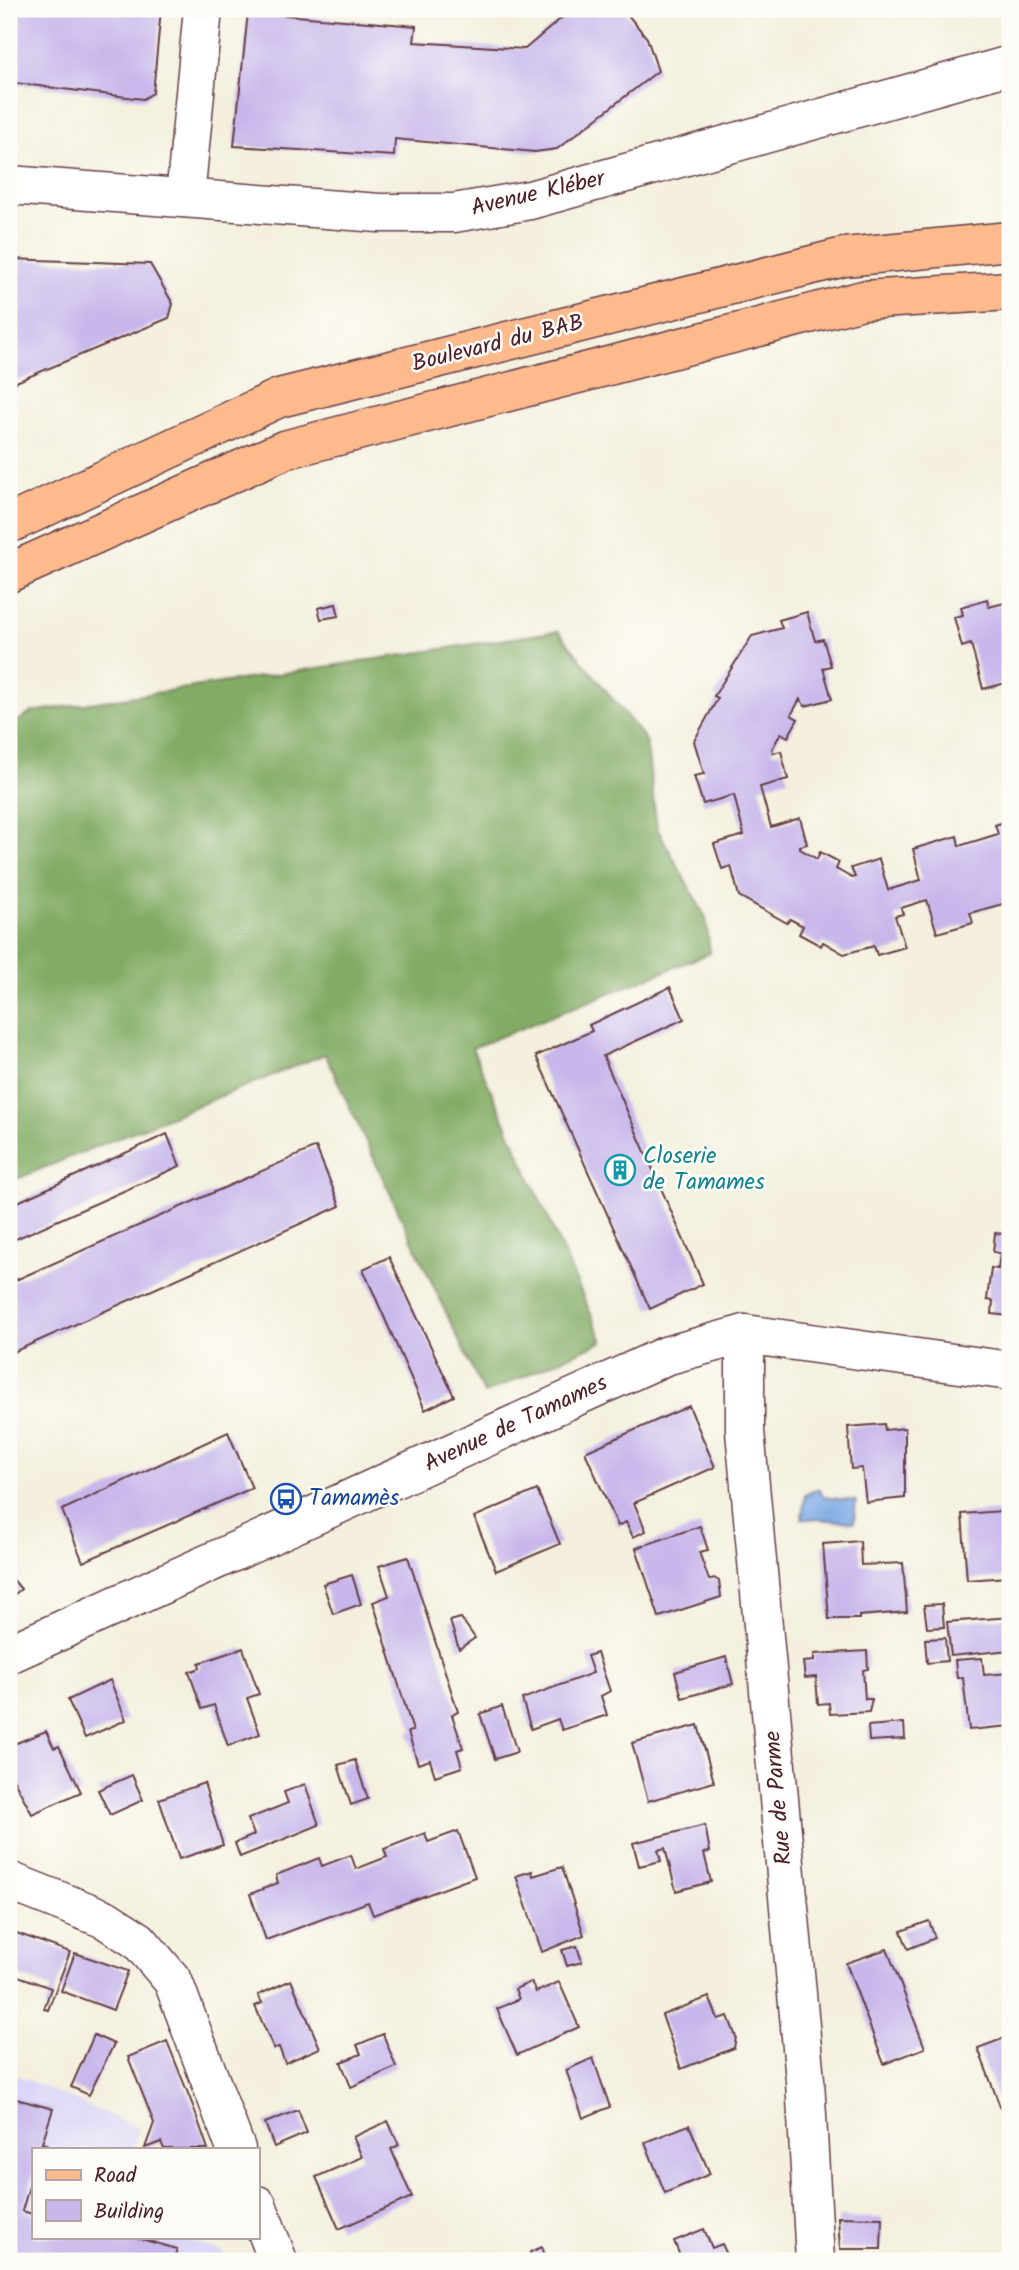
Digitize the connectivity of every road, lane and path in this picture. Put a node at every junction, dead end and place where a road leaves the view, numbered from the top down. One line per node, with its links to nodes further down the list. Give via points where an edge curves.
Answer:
1 (203, 9): 4 (street)
2 (1010, 65): 4 (street, Avenue Kléber, via 530,200 454,214)
3 (9, 184): 4 (street, Avenue Kléber)
4 (186, 198)
5 (1010, 241): 7 (main road, Boulevard du BAB, via 844,257 279,398)
6 (1010, 290): 8 (main road, via 863,300 284,450)
7 (9, 524)
8 (9, 573)
9 (745, 1334): 10 (street, Avenue de Tamames); 11 (street, Avenue de Tamames, via 665,1356); 16 (street, Rue de Parme, via 745,1431 805,2080)
10 (1010, 1371)
11 (9, 1654)
12 (9, 1881): 13 (street, via 105,1919 139,1941 173,1981)
13 (236, 2148)
14 (259, 2209): 15 (street)
15 (278, 2261)
16 (815, 2261)

